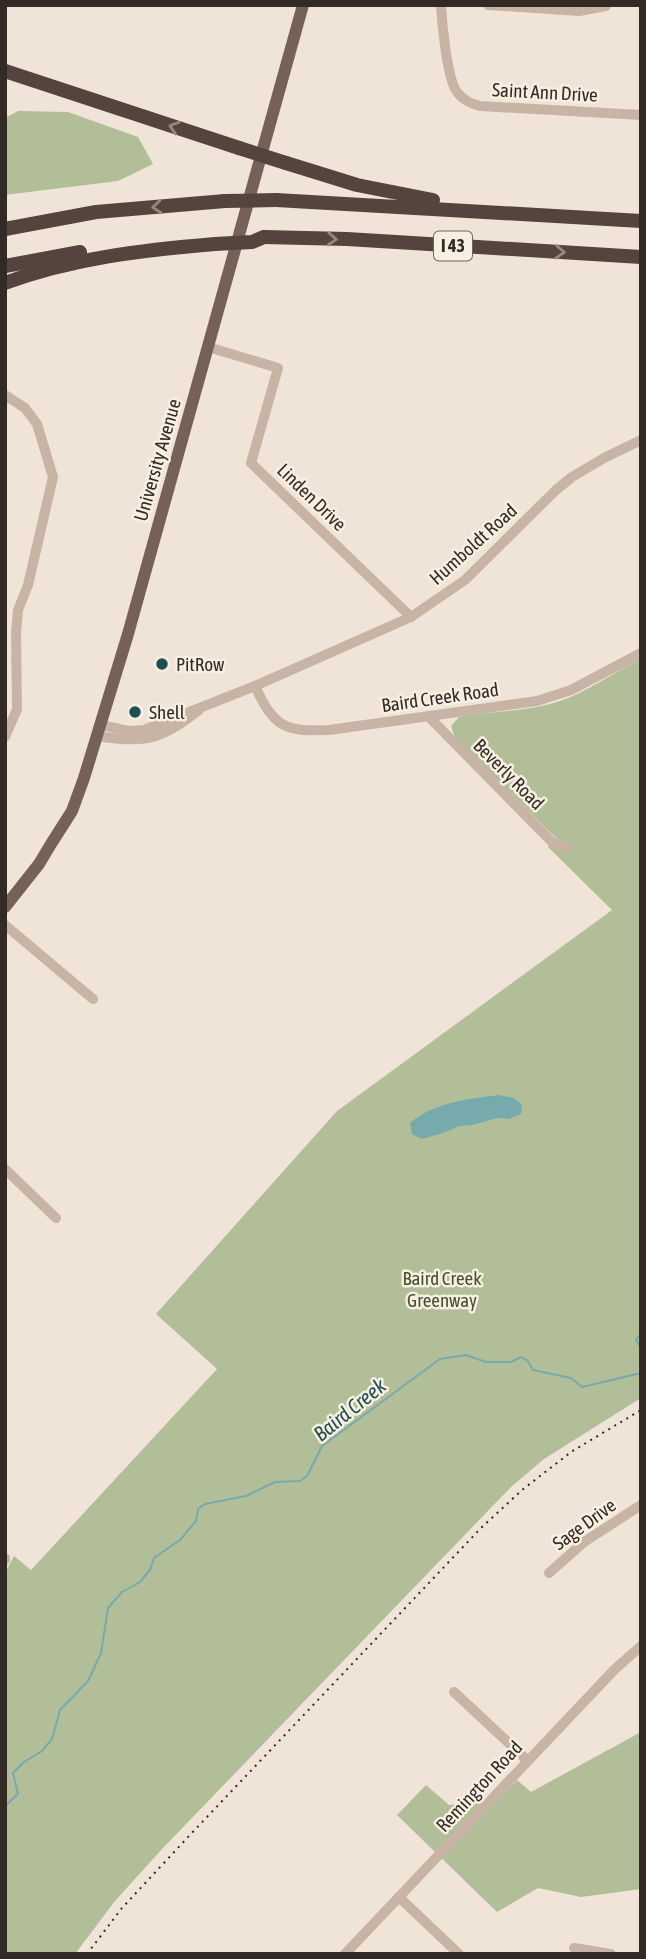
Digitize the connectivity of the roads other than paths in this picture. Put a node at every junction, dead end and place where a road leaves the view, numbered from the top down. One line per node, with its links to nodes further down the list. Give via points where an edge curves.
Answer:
1 (303, 5): 14 (main road, University Avenue)
2 (441, 5): 6 (street, Saint Ann Drive, via 451,80 469,103)
3 (488, 5): 4 (street, via 579,11)
4 (606, 6)
5 (5, 71): 7 (highway, one-way to 5, bridge, via 357,185)
6 (641, 116)
7 (468, 210): 8 (highway, I 43); 9 (highway, I 43, one-way to 9, bridge, via 225,201 96,212)
8 (641, 221)
9 (5, 229)
10 (216, 241): 11 (highway, I 43, one-way to 11, bridge, via 347,239); 12 (highway, I 43, via 111,247); 13 (highway, via 82,260)
11 (641, 257)
12 (5, 266)
13 (5, 283)
14 (208, 347): 17 (street, Linden Drive, via 278,368 251,463); 21 (main road, University Avenue)
15 (5, 395): 22 (street, via 25,408 37,424 53,477 18,610 17,709)
16 (641, 440): 17 (street, Humboldt Road, via 572,477 465,580)
17 (411, 617): 19 (street, Humboldt Road)
18 (641, 653): 20 (street, Baird Creek Road, via 556,696)
19 (255, 686): 20 (street, Baird Creek Road, via 274,719 297,730); 21 (street, Humboldt Road, via 138,731)
20 (428, 716): 23 (street, Beverly Road, via 553,843)
21 (99, 731): 24 (main road, University Avenue, via 72,811)
22 (5, 737)
23 (569, 848)
24 (5, 907)
25 (5, 925): 26 (street)
26 (93, 999)
27 (5, 1170): 28 (street)
28 (56, 1218)
29 (641, 1506): 30 (street, Sage Drive, via 584,1542)
30 (549, 1573)
31 (641, 1646): 33 (street, Remington Road)
32 (453, 1692): 33 (street)
33 (527, 1760): 34 (street, Remington Road)
34 (399, 1897): 36 (street, Remington Road); 37 (street)
35 (574, 1948): 38 (street)
36 (345, 1954)
37 (459, 1954)
38 (611, 1954)

